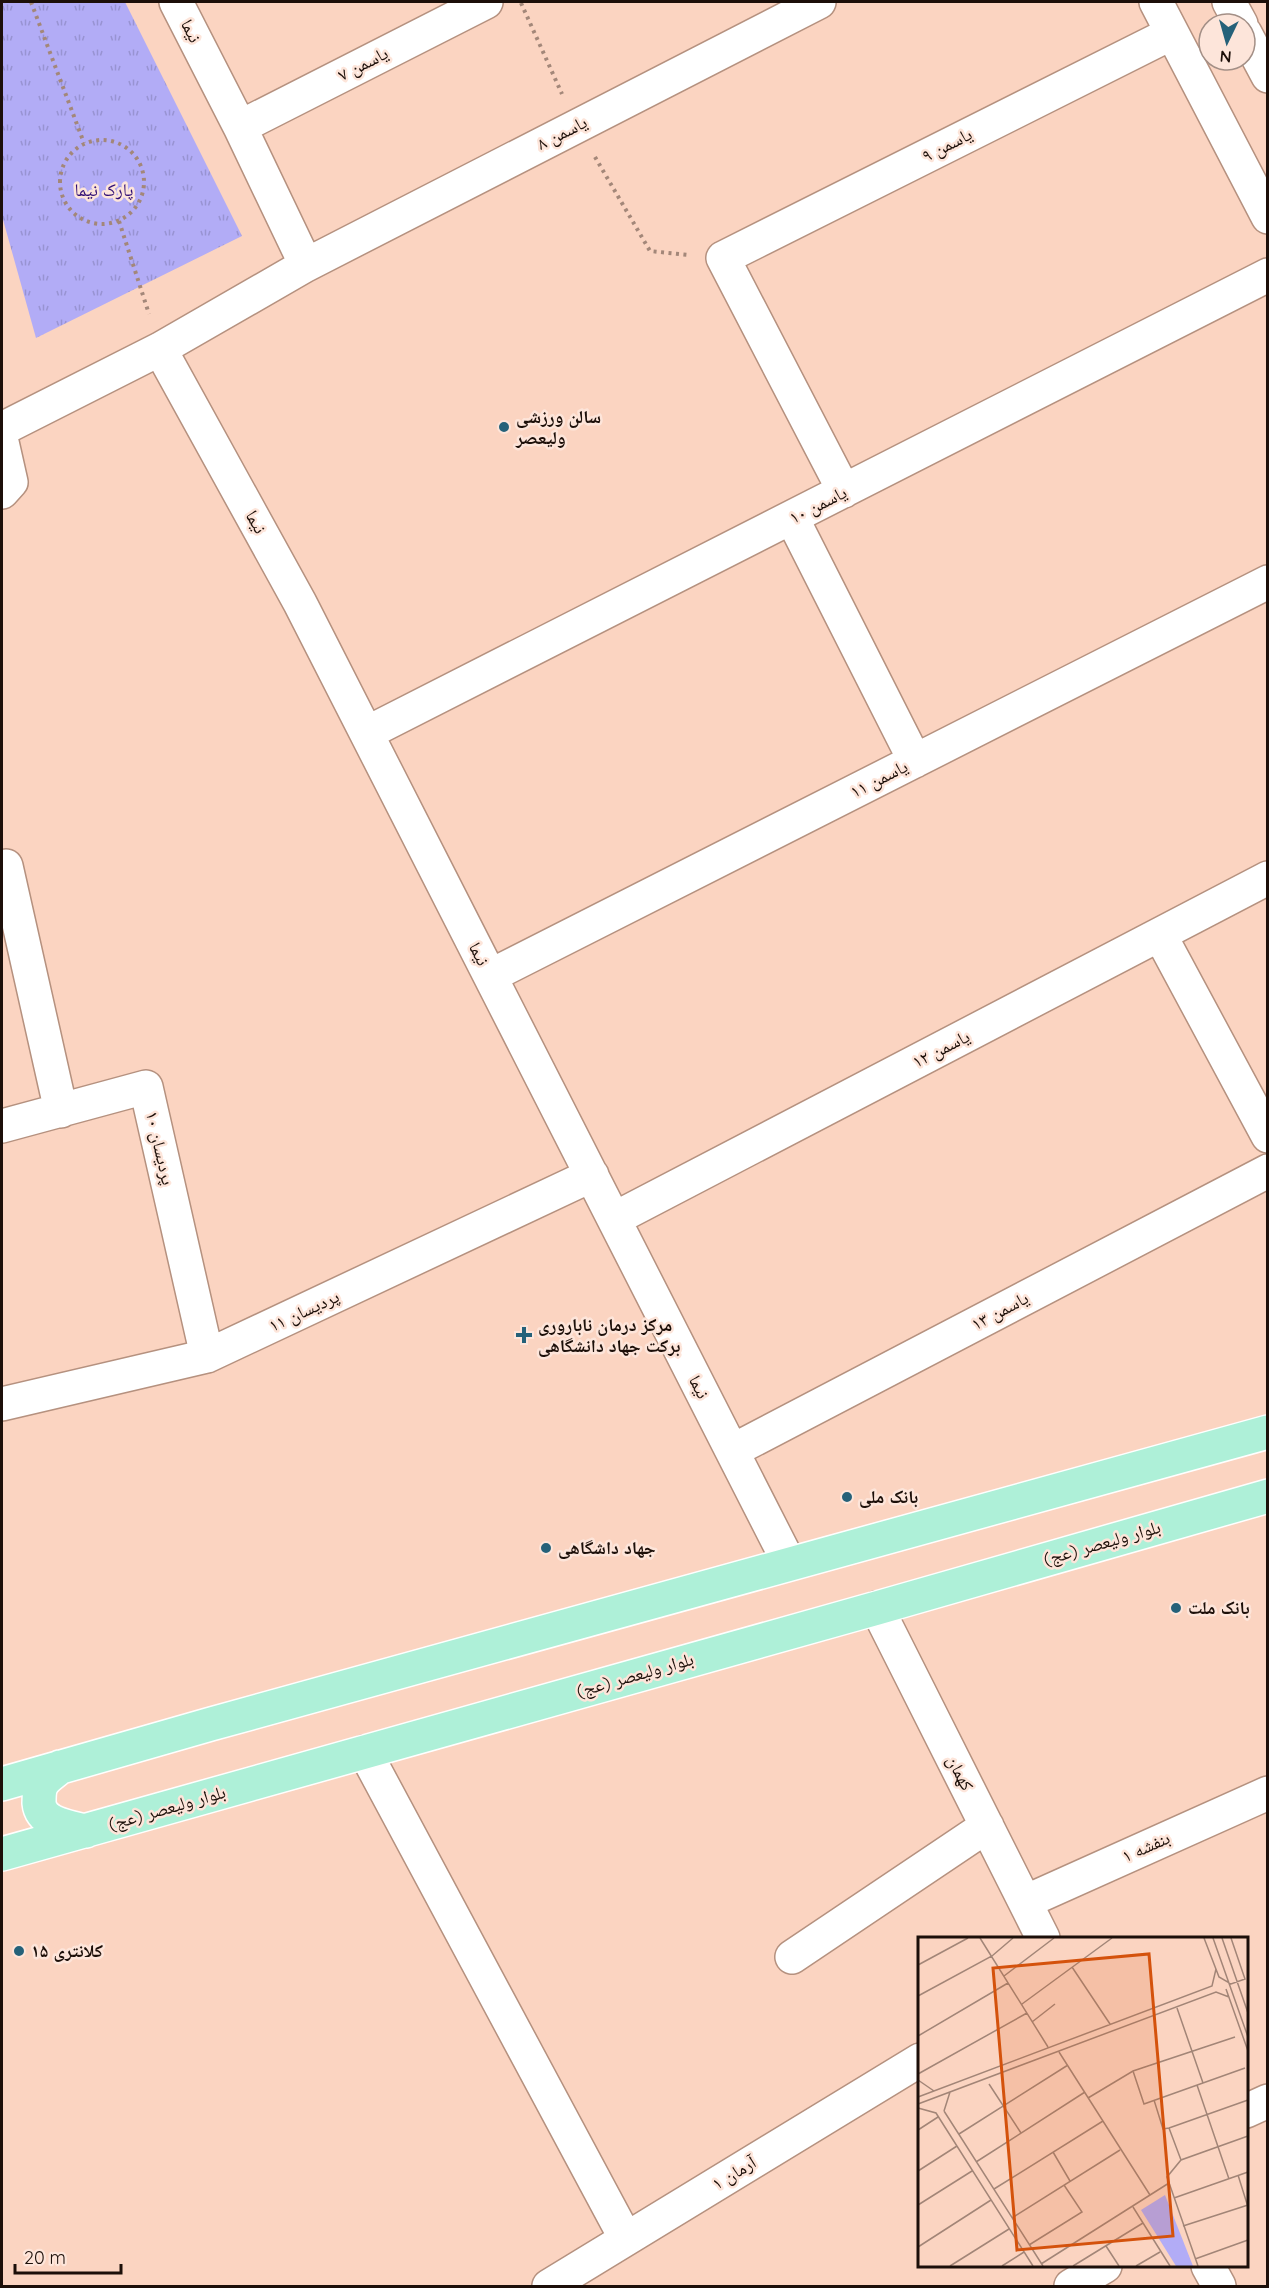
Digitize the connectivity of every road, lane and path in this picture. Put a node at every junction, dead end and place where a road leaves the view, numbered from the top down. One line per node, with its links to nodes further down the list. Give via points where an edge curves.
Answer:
1 (31, 2): 10 (path)
2 (176, 2): 9 (street, نیما)
3 (486, 2): 9 (street, یاسمن ۷)
4 (819, 2): 13 (street, یاسمن ۸)
5 (1156, 2): 6 (street)
6 (1172, 33): 11 (street); 19 (street, یاسمن ۹, via 723,258)
7 (1257, 55): 8 (street)
8 (1268, 76)
9 (240, 127): 13 (street, نیما)
10 (84, 143): 12 (path, via 69,154 61,169 59,187 64,204 77,217 93,224); 12 (path, via 119,143 134,154 143,169 145,187 139,204)
11 (1268, 217)
12 (119, 221): 15 (path)
13 (306, 265): 15 (street)
14 (1268, 275): 19 (street, یاسمن ۱۰)
15 (160, 349): 16 (street); 22 (street, نیما)
16 (2, 429)
17 (2, 442): 18 (street)
18 (6, 487)
19 (844, 491): 20 (street, یاسمن ۱۰)
20 (792, 518): 22 (street, یاسمن ۱۰); 23 (street)
21 (1268, 582): 23 (street, یاسمن ۱۱)
22 (367, 733): 27 (street, نیما)
23 (915, 761): 27 (street, یاسمن ۱۱)
24 (2, 867): 28 (street, via 6,866)
25 (1268, 878): 26 (street, یاسمن ۱۲)
26 (1160, 935): 30 (street); 33 (street, یاسمن ۱۲)
27 (490, 976): 32 (street, نیما)
28 (61, 1111): 29 (street, پردیسان ۱۰); 34 (street, پردیسان ۱۰, via 146,1087)
29 (2, 1126)
30 (1268, 1136)
31 (1268, 1171): 37 (street, یاسمن ۱۳)
32 (592, 1175): 33 (street, نیما); 34 (street, پردیسان ۱۱)
33 (614, 1219): 37 (street, نیما)
34 (207, 1356): 35 (street, پردیسان ۱۱)
35 (2, 1404)
36 (1268, 1432): 39 (main road)
37 (732, 1451): 39 (street, نیما)
38 (1268, 1496): 40 (main road, بلوار ولیعصر (عج))
39 (789, 1563): 42 (main road)
40 (877, 1608): 41 (main road, بلوار ولیعصر (عج)); 45 (street, کهمان)
41 (365, 1752): 46 (main road, بلوار ولیعصر (عج)); 54 (street)
42 (60, 1767): 43 (main road); 46 (main road, via 42,1783 40,1808 49,1820)
43 (2, 1784)
44 (1268, 1793): 48 (street, بنفشه ۱)
45 (987, 1826): 48 (street, کهمان); 50 (street)
46 (86, 1831): 47 (main road, بلوار ولیعصر (عج))
47 (2, 1854)
48 (1025, 1902): 49 (street, کهمان)
49 (1042, 1937)
50 (792, 1957)
51 (918, 2061): 54 (street, آرمان ۱)
52 (1268, 2101): 53 (street)
53 (1248, 2110)
54 (626, 2239): 57 (street, آرمان ۱)
55 (1102, 2267): 58 (street)
56 (1209, 2267): 59 (street)
57 (549, 2286)
58 (1071, 2286)
59 (1219, 2286)

